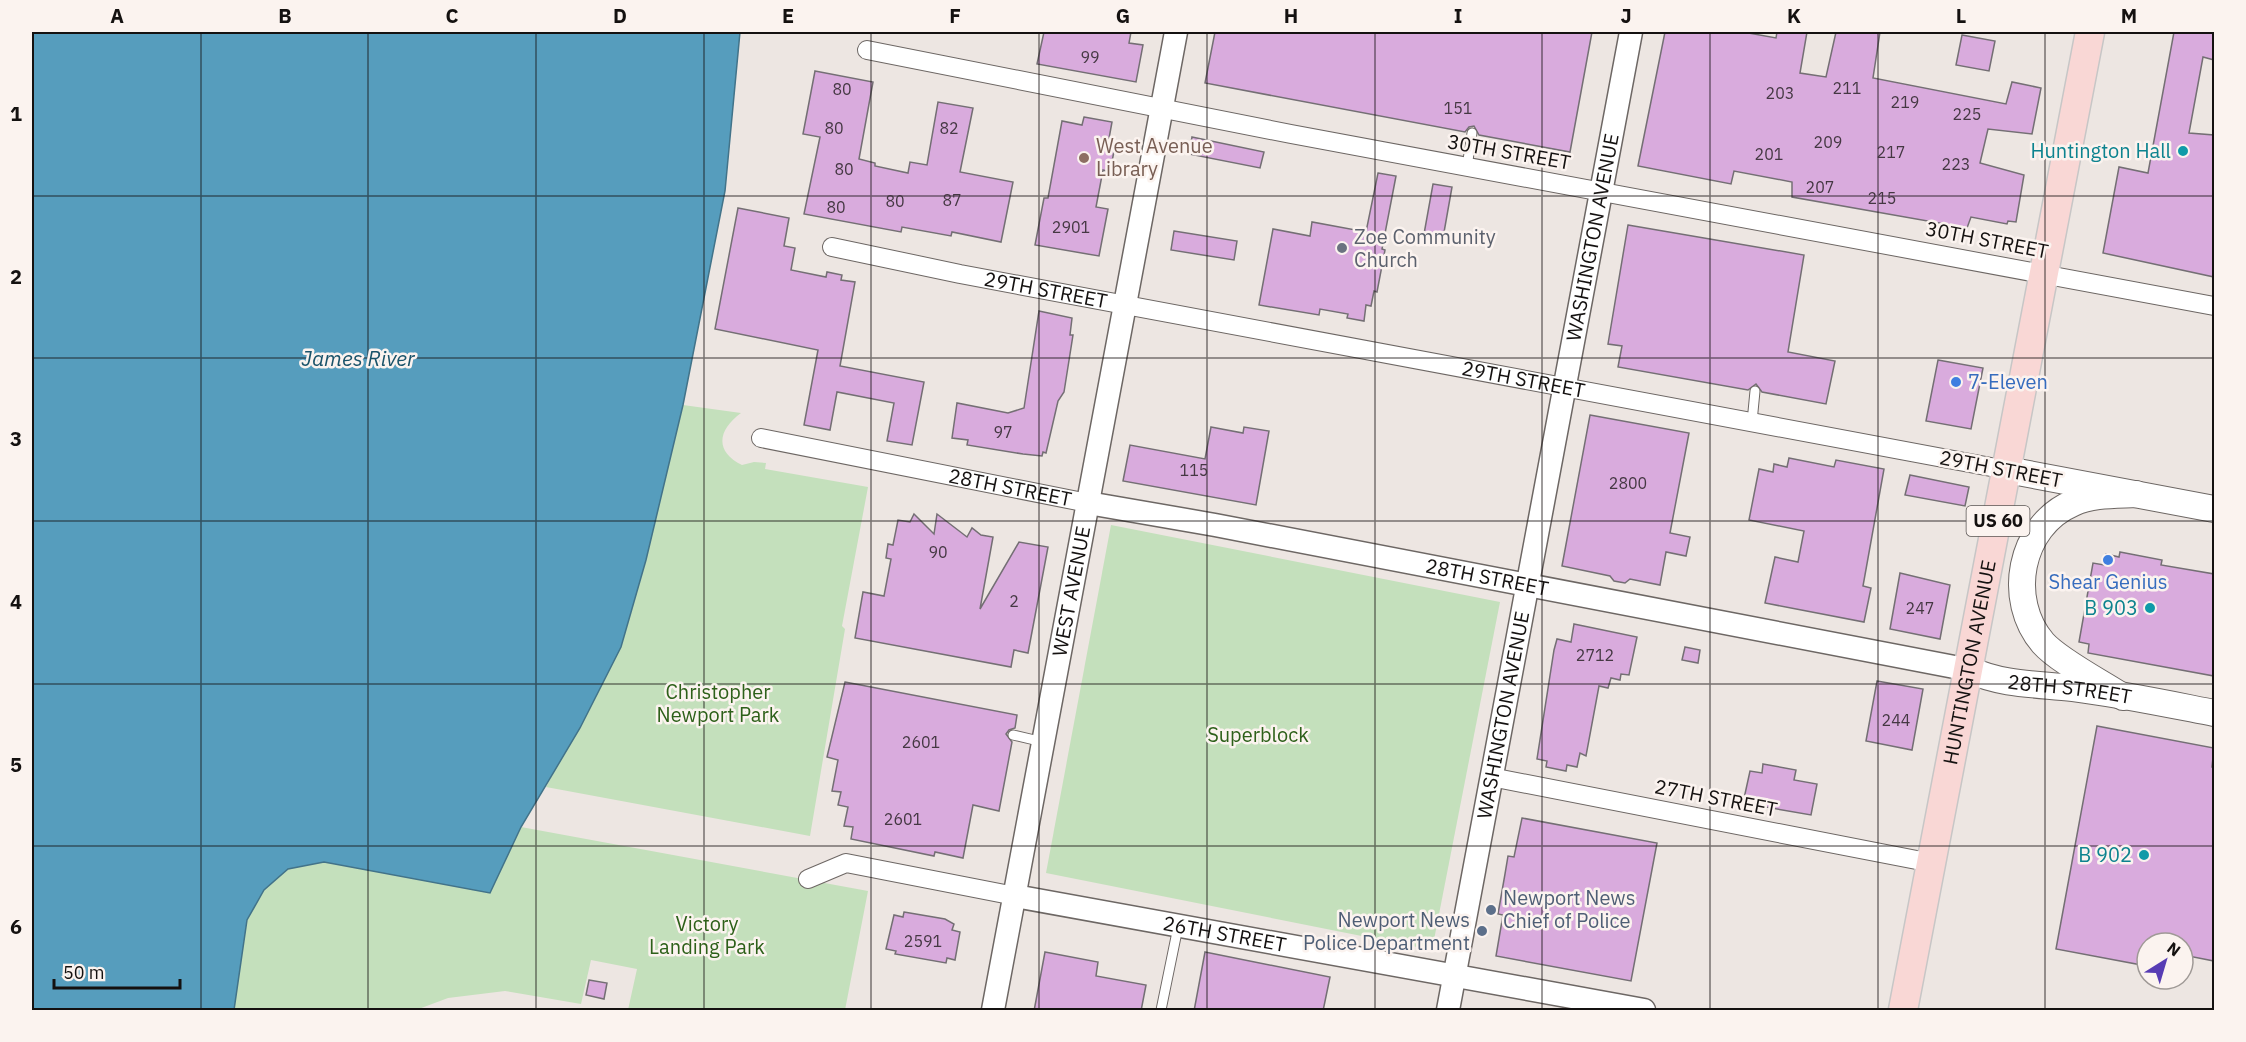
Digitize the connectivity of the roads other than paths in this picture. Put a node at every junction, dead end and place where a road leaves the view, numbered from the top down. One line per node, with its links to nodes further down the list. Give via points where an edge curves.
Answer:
1 (1176, 32): 5 (street, WEST AVENUE)
2 (1631, 32): 8 (street, WASHINGTON AVENUE)
3 (2090, 32): 10 (main road, HUNTINGTON AVENUE / US 60)
4 (867, 50): 5 (street, 30TH STREET)
5 (1162, 109): 7 (street, 30TH STREET); 11 (street, WEST AVENUE)
6 (1472, 133): 7 (lane)
7 (1467, 167): 8 (street, 30TH STREET)
8 (1601, 191): 10 (street, 30TH STREET); 13 (street, WASHINGTON AVENUE)
9 (832, 248): 11 (street, 29TH STREET)
10 (2043, 273): 12 (street, 30TH STREET); 17 (main road, HUNTINGTON AVENUE / US 60)
11 (1125, 305): 13 (street, 29TH STREET); 19 (street, WEST AVENUE)
12 (2214, 306)
13 (1564, 387): 15 (street, 29TH STREET); 21 (street, WASHINGTON AVENUE)
14 (1755, 391): 15 (lane)
15 (1752, 422): 17 (street, 29TH STREET)
16 (761, 438): 19 (street, 28TH STREET)
17 (2007, 470): 18 (main road, 29TH STREET); 22 (main road, HUNTINGTON AVENUE / US 60)
18 (2136, 494): 20 (main road, 29TH STREET); 23 (main road, via 2092,496 2060,509 2034,537 2021,574 2025,612 2043,643)
19 (1088, 503): 21 (street, 28TH STREET); 26 (street, WEST AVENUE)
20 (2214, 509)
21 (1527, 586): 22 (street, 28TH STREET); 27 (street, WASHINGTON AVENUE)
22 (1970, 670): 23 (main road, 28TH STREET, via 1986,678); 28 (main road, HUNTINGTON AVENUE / US 60)
23 (2123, 697): 24 (main road, 28TH STREET)
24 (2214, 713)
25 (1013, 735): 26 (lane)
26 (1043, 742): 30 (street, WEST AVENUE)
27 (1491, 777): 28 (street, 27TH STREET); 32 (street, WASHINGTON AVENUE)
28 (1932, 863): 37 (main road, HUNTINGTON AVENUE / US 60)
29 (808, 879): 30 (street, 26TH STREET, via 846,863)
30 (1015, 896): 31 (street, 26TH STREET); 33 (street, WEST AVENUE)
31 (1178, 927): 32 (street, 26TH STREET); 34 (lane)
32 (1454, 977): 35 (street, WASHINGTON AVENUE); 36 (street, 26TH STREET)
33 (993, 1011)
34 (1161, 1011)
35 (1448, 1011)
36 (1644, 1011)
37 (1903, 1011)

